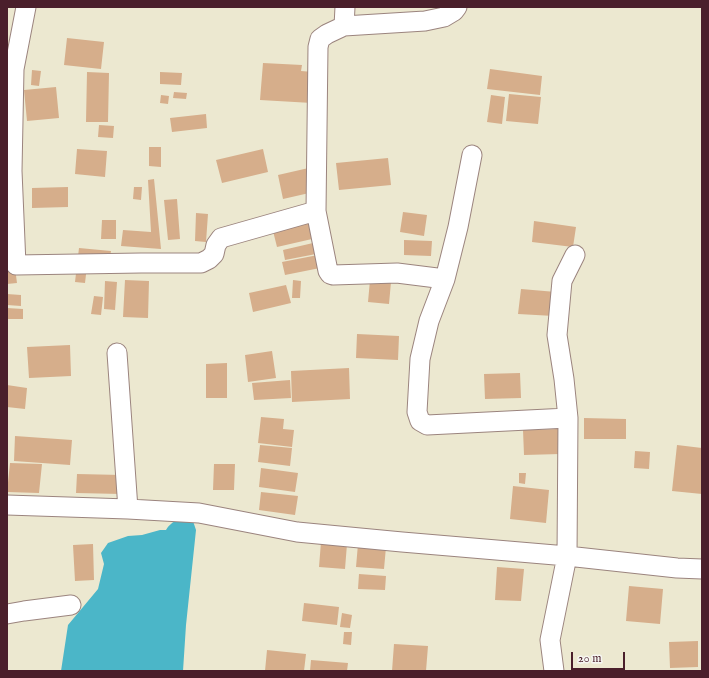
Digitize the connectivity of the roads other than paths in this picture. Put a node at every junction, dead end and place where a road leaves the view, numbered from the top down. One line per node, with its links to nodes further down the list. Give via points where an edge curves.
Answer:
1 (26, 7): 8 (street, via 14,69)
2 (345, 7): 4 (street)
3 (457, 7): 4 (street, via 444,17)
4 (344, 26): 6 (street, via 320,39 318,47)
5 (472, 155): 9 (street)
6 (316, 211): 8 (street, via 221,238 214,254 201,263); 9 (street, via 330,274 397,272)
7 (575, 256): 11 (street, via 562,281 557,335)
8 (11, 260)
9 (445, 279): 11 (street, via 429,321 420,359 417,412 420,421 427,425)
10 (117, 353): 13 (street)
11 (568, 418): 14 (street)
12 (7, 505): 13 (street)
13 (128, 509): 14 (street, via 199,513 297,532)
14 (567, 556): 15 (street); 18 (street, via 550,640)
15 (702, 569)
16 (71, 605): 17 (street)
17 (7, 614)
18 (554, 671)

